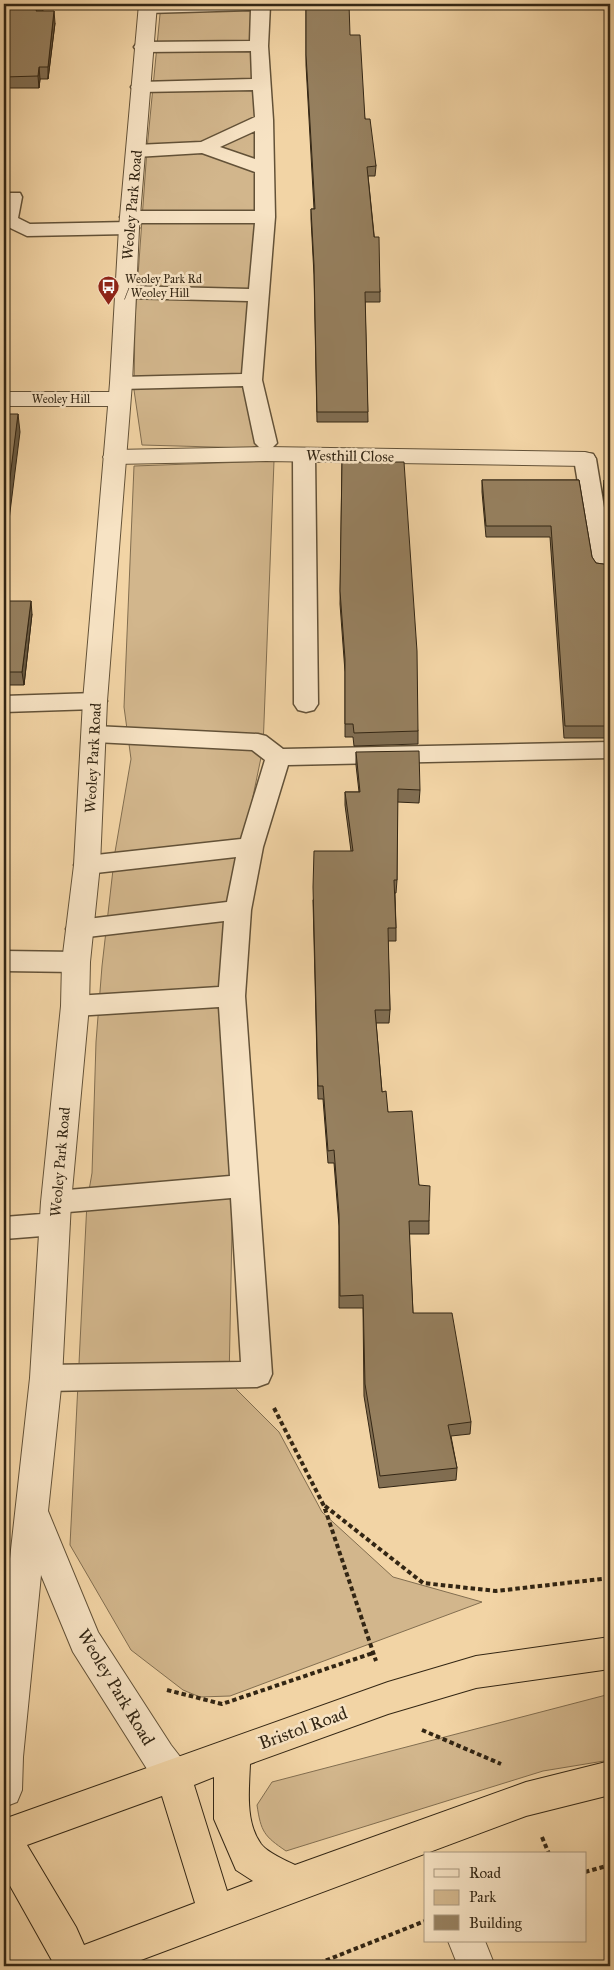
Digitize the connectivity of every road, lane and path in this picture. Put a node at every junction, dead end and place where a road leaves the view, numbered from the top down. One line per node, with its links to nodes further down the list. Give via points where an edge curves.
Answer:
1 (260, 5): 2 (lane); 3 (lane)
2 (148, 6): 4 (street, Weoley Park Road)
3 (259, 46): 4 (lane); 5 (lane)
4 (143, 47): 6 (street, Weoley Park Road)
5 (261, 84): 6 (lane); 7 (lane)
6 (140, 87): 9 (street, Weoley Park Road)
7 (264, 120): 8 (lane); 10 (lane)
8 (204, 147): 9 (lane); 10 (lane)
9 (136, 151): 13 (street, Weoley Park Road)
10 (263, 168): 12 (lane)
11 (13, 196): 13 (lane, via 8,220 27,230)
12 (265, 217): 13 (lane); 15 (lane)
13 (130, 222): 14 (street, Weoley Park Road)
14 (125, 292): 15 (lane); 17 (street, Weoley Park Road)
15 (258, 296): 16 (lane)
16 (252, 380): 17 (lane); 19 (lane)
17 (120, 391): 18 (street, Weoley Hill); 21 (street, Weoley Park Road)
18 (4, 400)
19 (266, 443)
20 (304, 455): 21 (street, Westhill Close); 22 (street, Westhill Close); 26 (lane)
21 (114, 457): 24 (street, Weoley Park Road)
22 (585, 459): 23 (lane, via 603,567)
23 (610, 568)
24 (95, 701): 25 (lane); 27 (street, Weoley Park Road)
25 (4, 704)
26 (306, 704)
27 (95, 734): 29 (lane, via 258,742); 31 (street, Weoley Park Road)
28 (610, 750): 29 (lane)
29 (278, 757): 30 (lane)
30 (251, 847): 31 (lane); 32 (lane)
31 (87, 865): 33 (street, Weoley Park Road)
32 (238, 910): 33 (lane); 36 (lane)
33 (79, 929): 35 (street, Weoley Park Road)
34 (4, 961): 35 (lane)
35 (76, 962): 37 (street, Weoley Park Road)
36 (232, 996): 37 (lane); 38 (lane)
37 (75, 1006): 39 (street, Weoley Park Road)
38 (245, 1186): 39 (lane); 41 (lane)
39 (55, 1213): 40 (lane); 42 (street, Weoley Park Road)
40 (4, 1228)
41 (256, 1374): 42 (lane); 43 (path)
42 (46, 1378): 44 (street, Weoley Park Road)
43 (324, 1506): 45 (path, via 423,1583 496,1591); 46 (path)
44 (33, 1512): 51 (street, Weoley Park Road, via 85,1641); 53 (street, Weoley Park Road)
45 (610, 1578)
46 (373, 1653): 48 (path, via 222,1704); 49 (path)
47 (610, 1653): 49 (highway, Bristol Road, via 476,1672)
48 (165, 1690)
49 (388, 1698): 50 (highway, Bristol Road); 54 (path, via 414,1726 515,1770)
50 (233, 1753): 51 (highway, Bristol Road); 60 (highway, via 232,1819 249,1858)
51 (173, 1774): 55 (highway, Bristol Road); 61 (highway)
52 (610, 1778): 54 (highway)
53 (4, 1790)
54 (526, 1799): 57 (highway)
55 (4, 1836)
56 (4, 1841): 64 (highway)
57 (421, 1847): 60 (highway)
58 (610, 1865): 59 (path)
59 (586, 1872)
60 (292, 1884): 61 (highway)
61 (216, 1913): 64 (highway)
62 (424, 1921): 65 (path)
63 (466, 1942): 66 (street)
64 (75, 1966)
65 (312, 1966)
66 (478, 1966)

